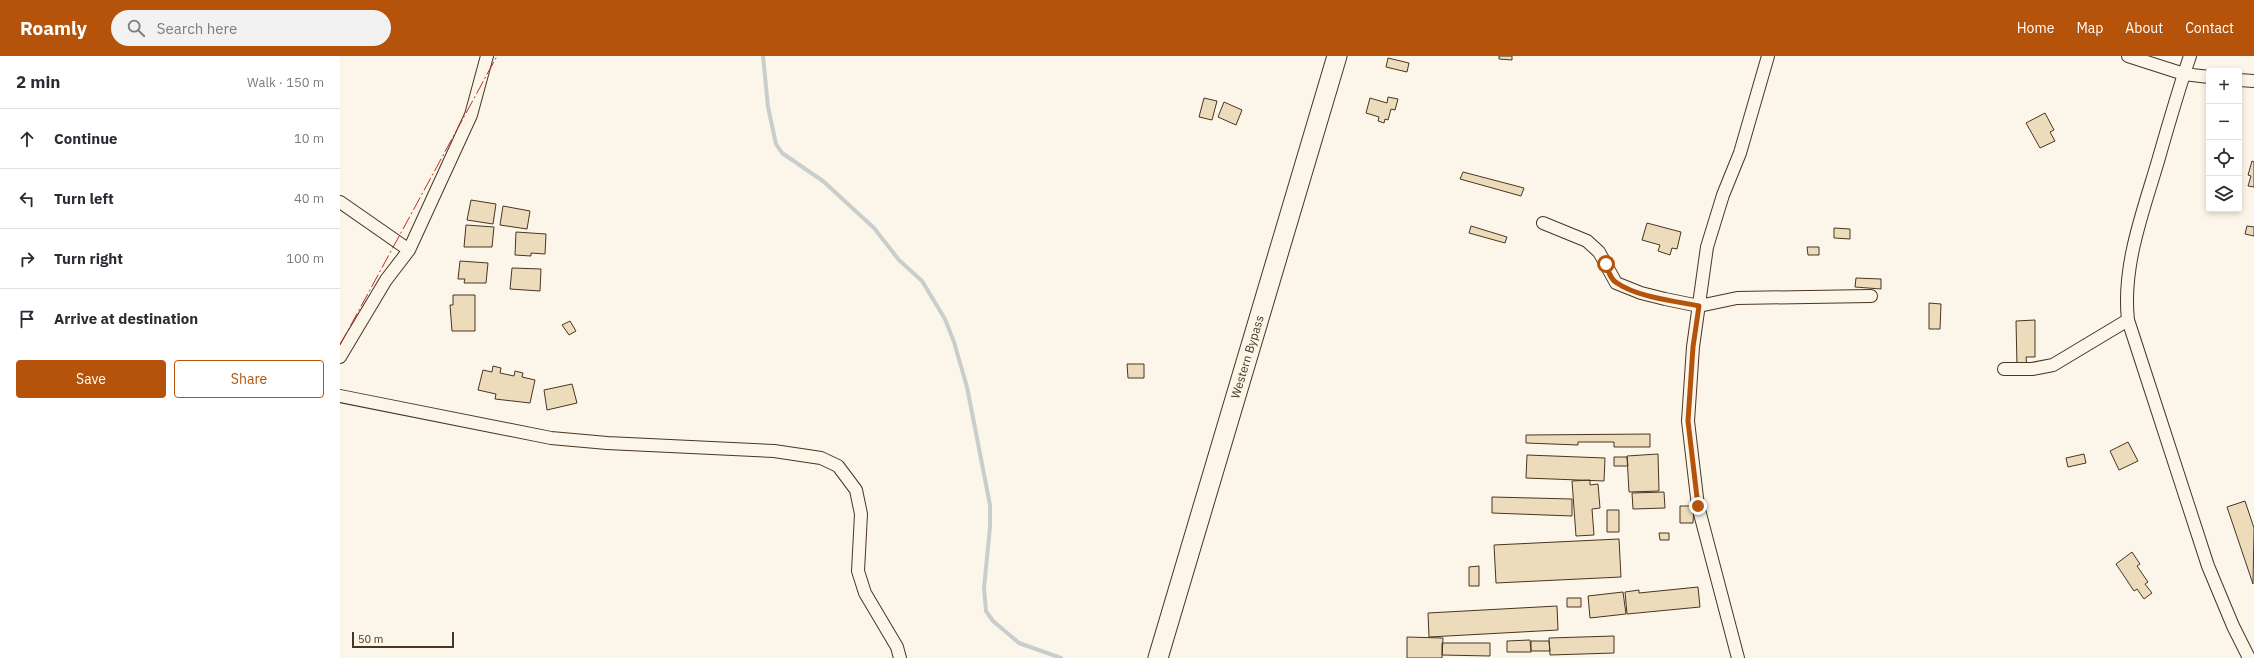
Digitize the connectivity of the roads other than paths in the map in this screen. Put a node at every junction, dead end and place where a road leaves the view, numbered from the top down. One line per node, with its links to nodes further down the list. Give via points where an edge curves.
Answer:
1 (487, 56): 12 (street, via 471,115)
2 (1337, 56): 20 (main road, Western Bypass)
3 (1768, 56): 14 (street, via 1740,153 1708,247)
4 (2128, 56): 6 (street)
5 (2190, 56): 6 (street)
6 (2184, 74): 7 (street); 15 (street, via 2140,223 2128,280)
7 (2206, 77)
8 (2242, 80): 9 (street)
9 (2254, 81)
10 (340, 202): 12 (street)
11 (1543, 223): 14 (street, via 1587,242 1599,252 1616,283 1641,293)
12 (409, 250): 16 (street, via 386,280)
13 (1871, 296): 14 (street, via 1737,298)
14 (1699, 306): 21 (street, via 1693,347 1688,421 1692,466 1698,506)
15 (2128, 320): 17 (street, via 2053,366); 22 (street, via 2208,566)
16 (340, 357)
17 (2004, 369)
18 (340, 396): 19 (street, via 551,438 774,450 827,460 838,466 856,490 861,514 858,571 865,593 897,647)
19 (900, 658)
20 (1158, 658)
21 (1738, 658)
22 (2249, 658)

